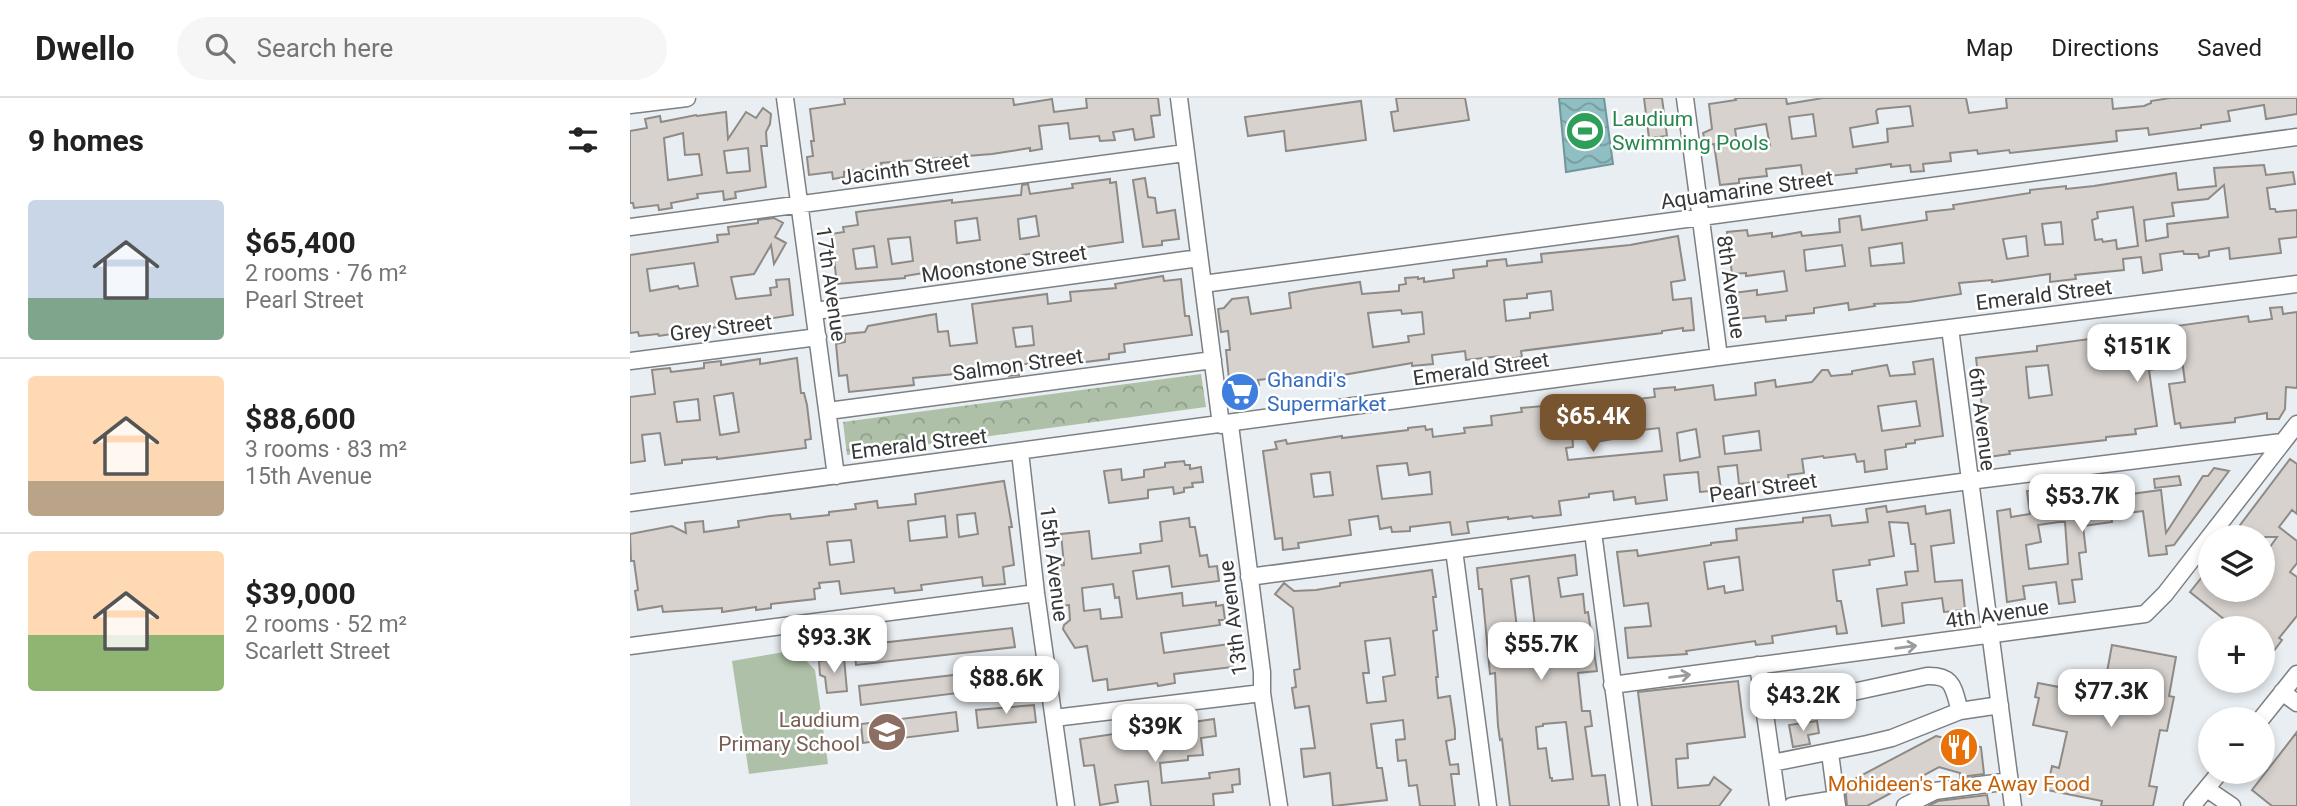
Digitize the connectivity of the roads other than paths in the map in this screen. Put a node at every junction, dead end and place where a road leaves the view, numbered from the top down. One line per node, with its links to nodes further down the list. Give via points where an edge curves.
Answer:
1 (687, 98): 5 (street)
2 (785, 98): 8 (street, 17th Avenue)
3 (1179, 98): 7 (street, 13th Avenue)
4 (1685, 98): 9 (street, 8th Avenue)
5 (630, 105)
6 (2297, 137): 9 (street, Aquamarine Street)
7 (1185, 153): 8 (street, Jacinth Street); 11 (street, 13th Avenue)
8 (798, 204): 10 (street, Jacinth Street); 14 (street, 17th Avenue)
9 (1700, 218): 12 (street, Aquamarine Street); 17 (street, 8th Avenue)
10 (630, 227)
11 (1199, 258): 12 (street, 13th Avenue); 14 (street, Moonstone Street)
12 (1203, 284): 18 (street, 13th Avenue)
13 (2297, 284): 15 (street, Emerald Street)
14 (815, 311): 16 (street, 17th Avenue)
15 (1950, 328): 17 (street, Emerald Street); 26 (street, 6th Avenue)
16 (818, 337): 19 (street, Grey Street); 20 (street, 17th Avenue)
17 (1719, 357): 22 (street, Emerald Street)
18 (1213, 360): 20 (street, Salmon Street); 22 (street, 13th Avenue)
19 (630, 361)
20 (828, 411): 25 (street, 17th Avenue)
21 (2297, 424): 23 (street, 4th Avenue)
22 (1226, 425): 24 (street, Emerald Street); 30 (street, 13th Avenue)
23 (2282, 442): 26 (street, Pearl Street); 32 (street, 4th Avenue, via 2145,614)
24 (1020, 452): 25 (street, Emerald Street); 31 (street, 15th Avenue)
25 (836, 476): 27 (street, Emerald Street)
26 (1969, 481): 28 (street, Pearl Street); 32 (street, 6th Avenue)
27 (630, 503)
28 (1593, 532): 29 (street, Pearl Street); 36 (street)
29 (1454, 550): 30 (street, Pearl Street); 53 (street)
30 (1250, 577): 37 (street, 13th Avenue)
31 (1036, 593): 33 (street); 44 (street, 15th Avenue)
32 (1991, 636): 34 (street, 4th Avenue, one-way to 32); 40 (street, 6th Avenue)
33 (630, 646)
34 (1758, 665): 36 (street, 4th Avenue, one-way to 34); 43 (street)
35 (2297, 674): 38 (street)
36 (1612, 685): 54 (street)
37 (1262, 692): 44 (street); 52 (street, 13th Avenue)
38 (2282, 692): 39 (street); 41 (street)
39 (2297, 703)
40 (2000, 705): 42 (street); 47 (street, 6th Avenue)
41 (2270, 707)
42 (1960, 710): 43 (street, via 1951,683 1940,676 1927,676); 45 (street, via 1892,738)
43 (1765, 711): 46 (street)
44 (1054, 718): 51 (street, 15th Avenue)
45 (1830, 753): 46 (street); 50 (street)
46 (1772, 763): 55 (street)
47 (2010, 781): 57 (street, via 1935,791); 58 (street, 6th Avenue)
48 (2211, 784): 49 (street)
49 (2207, 789): 59 (street); 60 (street)
50 (1837, 803): 56 (street)
51 (1066, 806)
52 (1279, 806)
53 (1488, 806)
54 (1629, 806)
55 (1777, 806)
56 (1792, 806)
57 (1905, 806)
58 (2013, 806)
59 (2192, 806)
60 (2232, 806)

